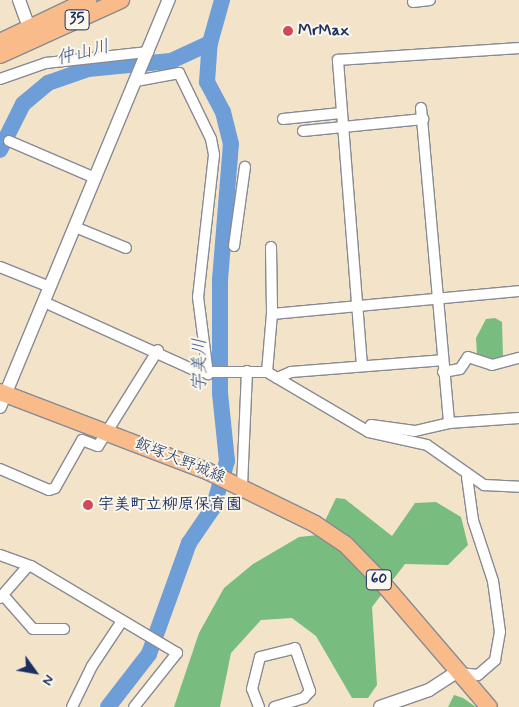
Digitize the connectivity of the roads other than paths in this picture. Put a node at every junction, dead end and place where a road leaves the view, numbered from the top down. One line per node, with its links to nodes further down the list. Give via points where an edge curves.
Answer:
1 (19, 0): 7 (street)
2 (88, 0): 7 (main road, 35)
3 (121, 0): 7 (main road, 35)
4 (169, 0): 10 (street)
5 (430, 0): 6 (street)
6 (413, 2)
7 (31, 35): 8 (main road, 35); 11 (main road, 35)
8 (0, 42)
9 (519, 48): 14 (street, via 338,60)
10 (148, 52): 12 (street, via 46,63); 13 (street)
11 (0, 54)
12 (0, 78)
13 (137, 79): 20 (street); 39 (street, via 176,71 183,76 211,138 213,191 198,297)
14 (340, 113): 15 (street); 16 (street)
15 (283, 119)
16 (342, 127): 17 (street); 28 (street, via 422,114); 30 (street)
17 (303, 130)
18 (9, 141): 20 (street)
19 (245, 167): 22 (street)
20 (95, 178): 21 (street)
21 (75, 227): 24 (street); 26 (street)
22 (234, 246)
23 (271, 247): 31 (street)
24 (126, 248)
25 (0, 267): 26 (street)
26 (50, 287): 29 (street)
27 (519, 291): 28 (street)
28 (436, 298): 30 (street); 34 (street)
29 (44, 302): 32 (street); 41 (street)
30 (357, 305): 31 (street); 35 (street)
31 (272, 314): 37 (street)
32 (158, 350): 39 (street); 44 (street)
33 (519, 358): 38 (street, via 492,365 468,357 460,369)
34 (442, 360): 35 (street); 38 (street)
35 (362, 366): 40 (street, via 291,372)
36 (245, 370): 37 (street); 39 (street); 48 (street)
37 (267, 372): 40 (street)
38 (443, 372): 43 (street)
39 (209, 374)
40 (277, 378): 45 (street)
41 (2, 397): 44 (main road, 飯塚大野城線 / 60)
42 (519, 418): 43 (street)
43 (450, 423): 45 (street, via 415,431 371,426)
44 (108, 432): 46 (street, via 98,446 82,440 55,488 49,490); 48 (main road, 飯塚大野城線 / 60)
45 (369, 432): 47 (street, via 427,445)
46 (0, 469)
47 (467, 477): 49 (street, via 484,484); 55 (street, via 473,520 493,581 500,632 495,660 478,675)
48 (238, 484): 55 (main road, 飯塚大野城線 / 60, via 272,499 345,544)
49 (519, 487)
50 (0, 555): 51 (street)
51 (27, 567): 52 (street); 53 (street)
52 (1, 596): 54 (street, via 33,629)
53 (122, 621): 56 (street, via 92,666); 57 (street, via 177,653)
54 (64, 629)
55 (457, 672): 60 (street, via 429,690); 61 (main road, 飯塚大野城線 / 60)
56 (72, 707)
57 (134, 707)
58 (259, 707): 59 (street, via 252,689 260,657 295,648 310,691 304,698)
59 (274, 707)
60 (380, 707)
61 (489, 707)

